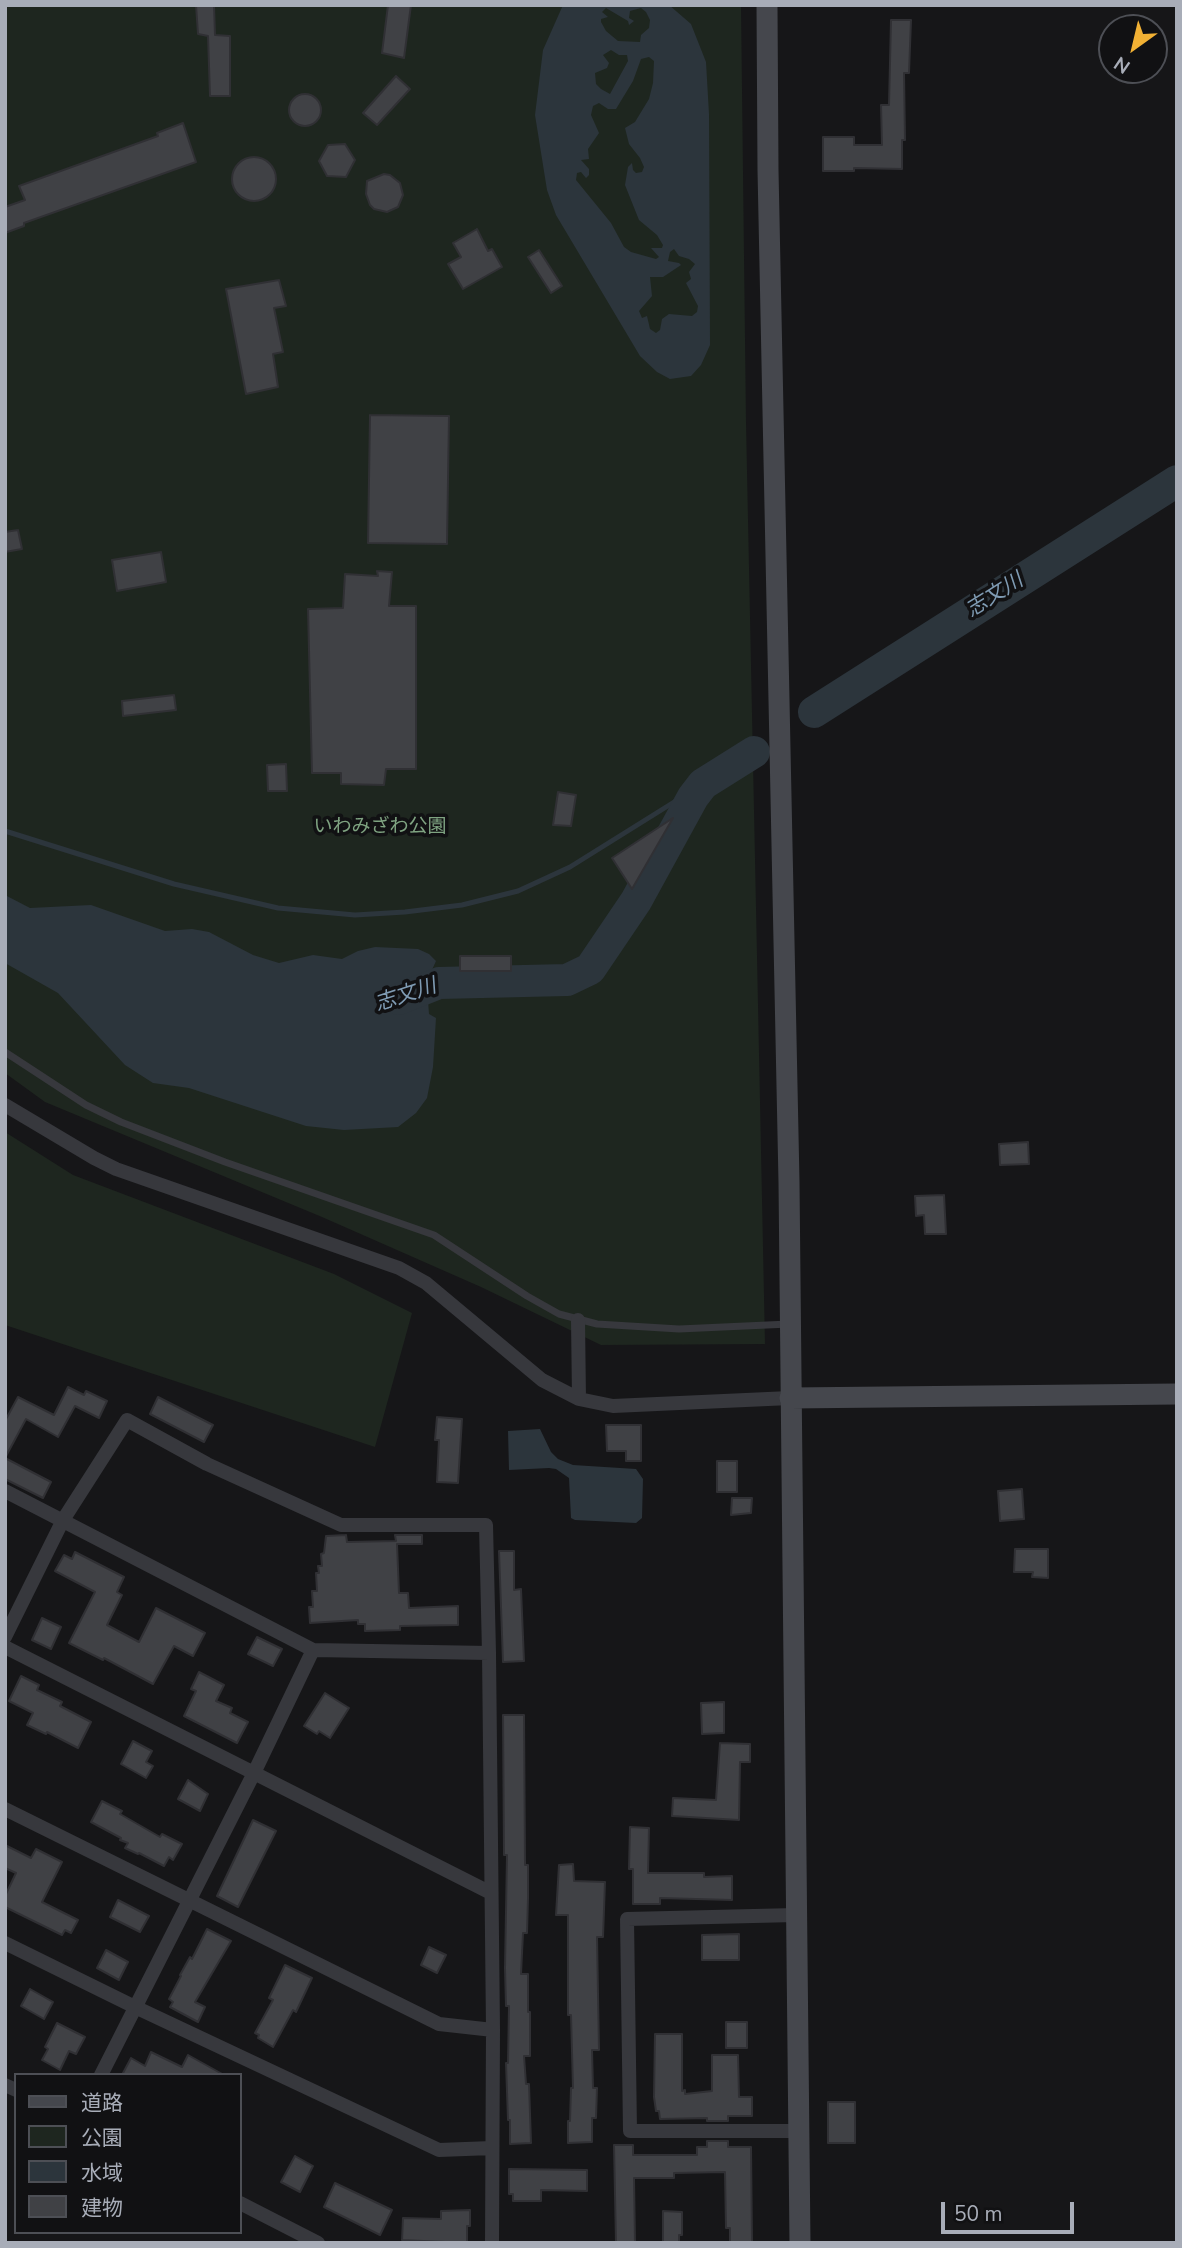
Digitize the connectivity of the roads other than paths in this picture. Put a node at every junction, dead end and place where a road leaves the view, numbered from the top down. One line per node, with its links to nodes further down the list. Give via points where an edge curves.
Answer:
1 (767, 5): 5 (street)
2 (5, 1052): 4 (lane, via 86,1105 121,1122 434,1235 527,1296)
3 (5, 1105): 8 (street, via 116,1169 400,1268 426,1283 542,1380)
4 (578, 1320): 5 (lane, via 679,1329); 8 (street)
5 (790, 1324): 7 (street)
6 (1177, 1394): 7 (street)
7 (790, 1398): 8 (street, via 613,1406); 19 (street)
8 (579, 1399)
9 (5, 1491): 10 (street)
10 (64, 1520): 11 (street); 13 (street); 14 (street, via 127,1420 207,1464 341,1525 486,1525)
11 (5, 1637)
12 (5, 1647): 15 (street)
13 (313, 1650): 14 (street); 15 (street)
14 (489, 1653): 17 (street)
15 (254, 1773): 17 (street); 18 (street)
16 (5, 1809): 18 (street)
17 (491, 1893): 22 (street)
18 (190, 1900): 21 (street); 22 (street, via 439,2024)
19 (796, 1915): 24 (street); 24 (street, via 627,1919 630,2131)
20 (5, 1943): 21 (street)
21 (135, 2007): 23 (street); 25 (street, via 439,2150)
22 (494, 2030): 25 (street)
23 (103, 2073)
24 (799, 2131): 29 (street)
25 (492, 2148): 28 (street)
26 (242, 2204): 27 (street)
27 (318, 2243)
28 (492, 2243)
29 (800, 2243)

